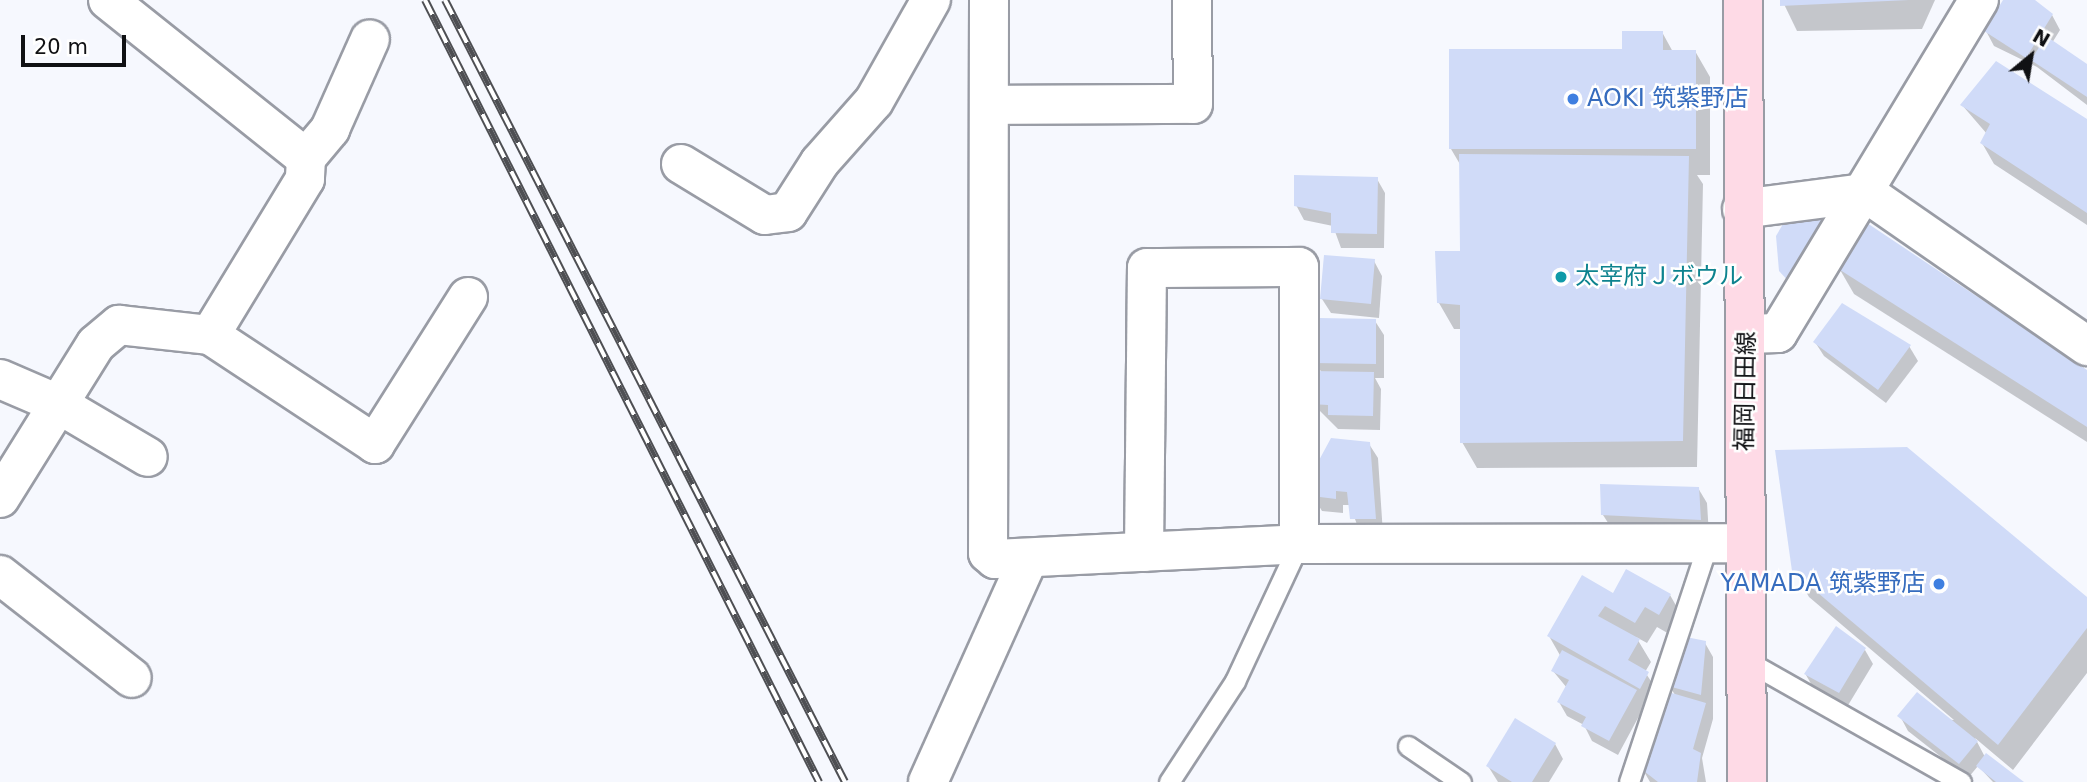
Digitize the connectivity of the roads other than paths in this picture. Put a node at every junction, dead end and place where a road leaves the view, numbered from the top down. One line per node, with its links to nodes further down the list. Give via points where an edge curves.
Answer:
1 (108, 0): 9 (street)
2 (930, 0): 10 (street, via 874,102 820,162 788,212 765,215)
3 (989, 0): 8 (street)
4 (1192, 0): 8 (street, via 1193,104)
5 (1743, 0): 12 (main road, 福岡日田線)
6 (1979, 0): 11 (street)
7 (370, 39): 9 (street, via 330,129)
8 (989, 105): 24 (street, via 988,553 1004,562)
9 (306, 158): 15 (street, via 305,179)
10 (681, 163)
11 (1866, 193): 12 (street); 14 (street, via 1778,333); 16 (street)
12 (1742, 209): 14 (main road, 福岡日田線)
13 (468, 297): 15 (street, via 375,444)
14 (1747, 334): 21 (main road, 福岡日田線)
15 (210, 335): 18 (street, via 119,325 96,344)
16 (2087, 346)
17 (0, 379): 18 (street)
18 (58, 404): 19 (street); 20 (street)
19 (148, 457)
20 (0, 498)
21 (1726, 543): 22 (street); 26 (main road, 福岡日田線); 32 (lane)
22 (1299, 544): 23 (street); 23 (street, via 1299,267 1147,268); 30 (lane, via 1234,681)
23 (1144, 552): 24 (street)
24 (1027, 562): 29 (street)
25 (0, 575): 27 (street)
26 (1747, 661): 33 (main road, 福岡日田線); 34 (lane)
27 (132, 678)
28 (1408, 746): 31 (lane)
29 (928, 782)
30 (1169, 782)
31 (1461, 782)
32 (1629, 782)
33 (1747, 782)
34 (1961, 782)

